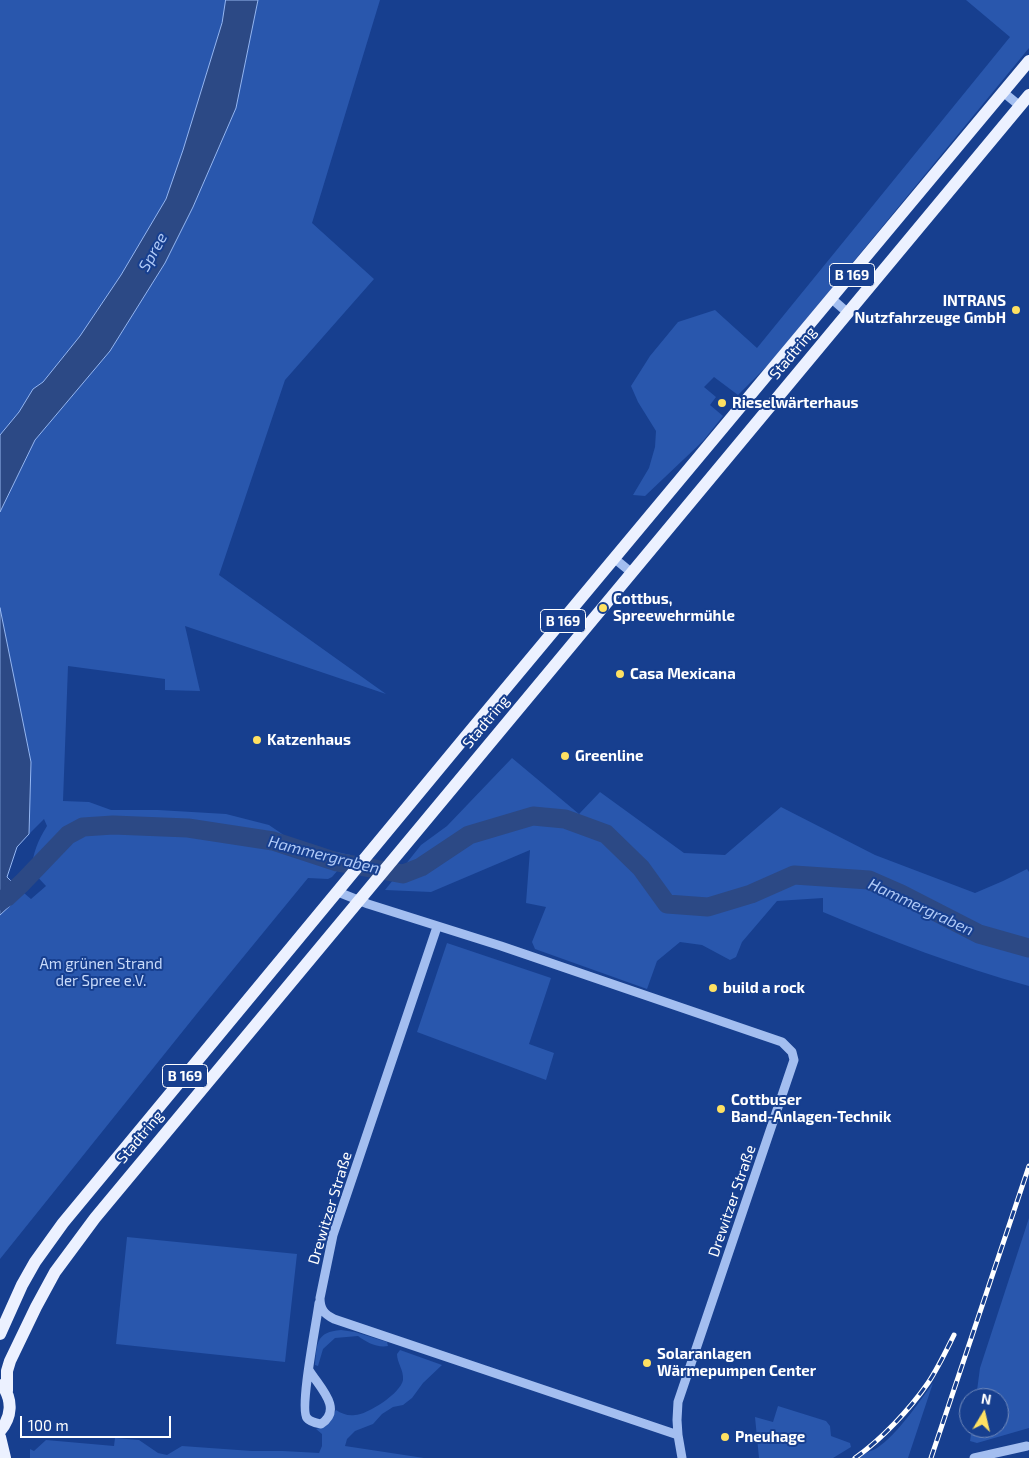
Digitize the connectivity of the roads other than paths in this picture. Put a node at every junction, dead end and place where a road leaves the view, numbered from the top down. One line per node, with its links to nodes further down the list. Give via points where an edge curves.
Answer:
1 (1029, 61): 2 (main road, Stadtring / B 169)
2 (1003, 92): 4 (street); 5 (main road, Stadtring / B 169)
3 (1029, 95): 4 (main road, Stadtring / B 169)
4 (1020, 106): 6 (main road, Stadtring / B 169)
5 (832, 299): 6 (street); 7 (main road, Stadtring / B 169)
6 (848, 313): 8 (main road, Stadtring / B 169)
7 (615, 559): 8 (street); 9 (main road, Stadtring / B 169)
8 (632, 573): 10 (main road, Stadtring / B 169)
9 (338, 892): 10 (street, Drewitzer Straße); 13 (main road, Stadtring / B 169, via 63,1223 35,1262)
10 (359, 900): 11 (street, Drewitzer Straße); 15 (main road, Stadtring / B 169, via 95,1218 55,1272 10,1361)
11 (437, 926): 12 (street, Drewitzer Straße, via 333,1235); 17 (street, Drewitzer Straße, via 782,1042 792,1052 794,1060 678,1402)
12 (320, 1298): 14 (street, Drewitzer Straße); 17 (street, via 324,1313 334,1319)
13 (0, 1334)
14 (309, 1370): 14 (street, Drewitzer Straße, via 303,1409 306,1418 321,1424 328,1419 331,1405)
15 (3, 1387): 16 (main road, Stadtring / B 169, via 10,1401 9,1414)
16 (0, 1431)
17 (678, 1435): 21 (street, Drewitzer Straße)
18 (0, 1437): 20 (main road)
19 (1028, 1445): 22 (street); 23 (street)
20 (5, 1458)
21 (682, 1458)
22 (974, 1458)
23 (997, 1458)

